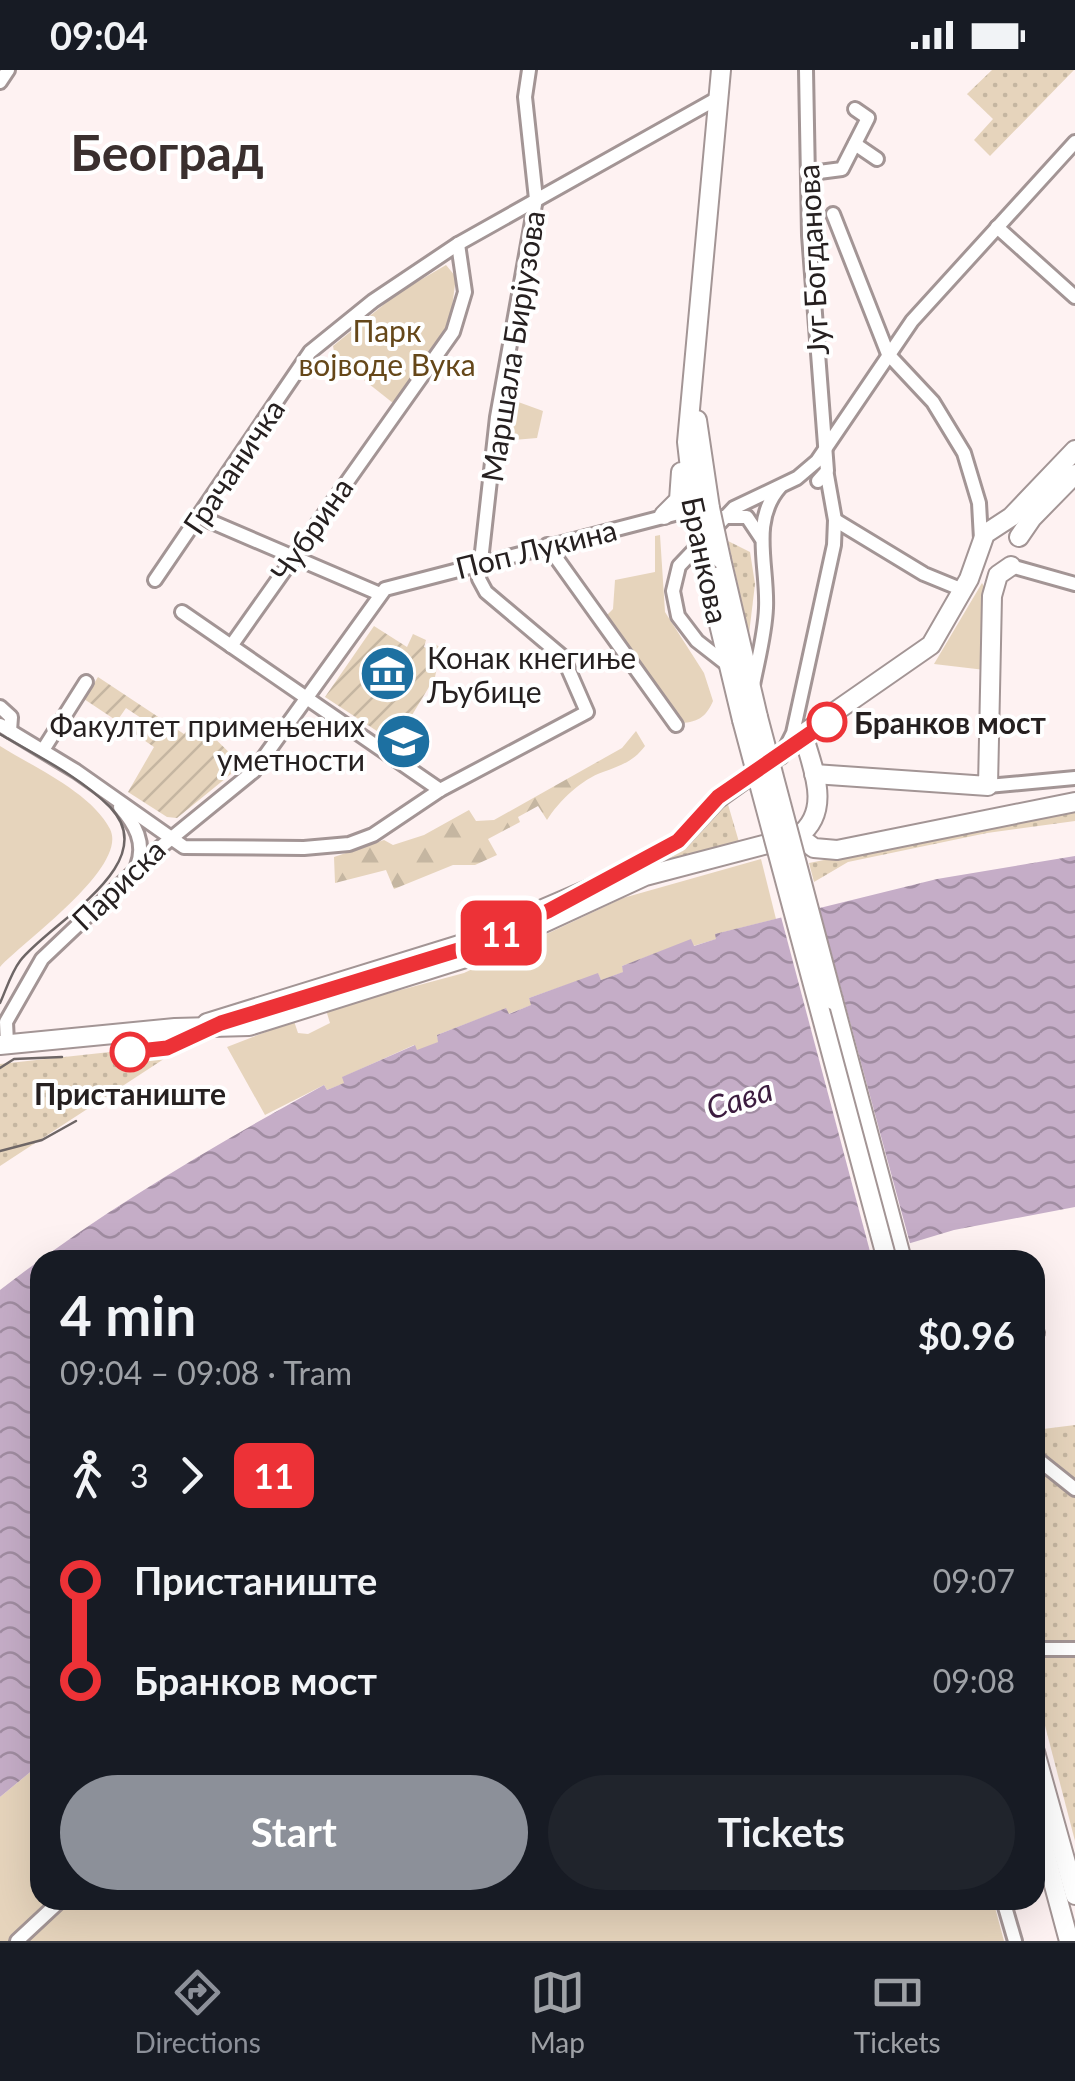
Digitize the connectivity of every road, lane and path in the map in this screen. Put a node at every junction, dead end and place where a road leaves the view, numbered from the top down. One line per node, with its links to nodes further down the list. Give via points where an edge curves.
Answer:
1 (8, 70): 5 (street)
2 (529, 70): 12 (street, Маршала Бирјузова, via 525,96)
3 (721, 70): 6 (main road, Бранкова)
4 (806, 70): 18 (street, Југ Богданова)
5 (0, 82)
6 (718, 98): 12 (street, Грачаничка); 19 (main road, Бранкова)
7 (855, 109): 9 (street, via 868,118)
8 (1075, 142): 14 (street)
9 (855, 144): 10 (street); 11 (street, via 842,168)
10 (877, 159)
11 (819, 172)
12 (536, 199): 15 (street, Грачаничка); 35 (street, Маршала Бирјузова, via 496,416)
13 (833, 214): 17 (street)
14 (997, 227): 16 (street); 17 (street)
15 (458, 244): 28 (street, Грачаничка, via 310,352); 34 (street, Чубрина, via 465,279 458,322)
16 (1075, 297)
17 (888, 354): 20 (street); 32 (street, via 957,439 975,486)
18 (820, 397): 20 (street, via 834,412); 23 (street, Југ Богданова)
19 (694, 398): 21 (main road, Бранкова); 26 (main road, Бранкова)
20 (852, 409): 23 (street)
21 (687, 442): 26 (main road, Бранкова); 27 (main road, via 679,500)
22 (1075, 450): 30 (main road)
23 (816, 469): 25 (street, Поп Лукина); 29 (street, Југ Богданова)
24 (1075, 474): 30 (main road, via 1032,518 1021,540)
25 (782, 485): 26 (street, Поп Лукина); 31 (street, via 767,504)
26 (706, 514): 27 (street, Поп Лукина); 31 (street, via 747,517); 36 (main road, Бранкова, bridge); 44 (street, via 680,566 673,598 687,630)
27 (664, 515): 33 (street, Поп Лукина)
28 (198, 516): 34 (street); 38 (street, Грачаничка)
29 (835, 520): 40 (street); 49 (street)
30 (1001, 526): 32 (main road, via 989,530)
31 (762, 540): 46 (street, via 766,610)
32 (981, 544): 40 (main road)
33 (547, 545): 35 (street, Поп Лукина); 51 (street)
34 (289, 558): 41 (street); 43 (street, Чубрина)
35 (480, 562): 41 (street, Поп Лукина); 59 (street, via 480,585 554,647 588,710)
36 (714, 564): 44 (main road, Бранкова); 46 (main road, Бранкова)
37 (1008, 567): 39 (street); 58 (main road, via 992,596)
38 (155, 580)
39 (1075, 584)
40 (963, 590): 53 (main road, via 931,645)
41 (380, 594): 47 (street)
42 (182, 612): 43 (street)
43 (231, 646): 47 (street)
44 (730, 666): 50 (main road, Бранкова)
45 (86, 682): 54 (street)
46 (752, 695): 50 (main road, Бранкова)
47 (308, 699): 59 (street); 63 (street, via 254,771)
48 (0, 706): 52 (street, Париска, via 11,717)
49 (798, 708): 53 (street); 55 (street)
50 (750, 718): 69 (main road, bridge); 70 (main road, bridge)
51 (676, 726)
52 (5, 728): 54 (street, Париска)
53 (804, 737): 55 (street); 56 (main road)
54 (43, 750): 60 (street, Париска)
55 (781, 757): 66 (street, via 718,801 681,842)
56 (814, 774): 58 (main road); 62 (main road, via 816,815)
57 (1075, 778): 58 (street)
58 (988, 786)
59 (440, 790): 63 (street, via 389,827 328,848 187,848)
60 (109, 794): 63 (street, Париска); 64 (street, via 137,831)
61 (1075, 802): 62 (main road, via 837,850 814,848)
62 (798, 836): 65 (main road)
63 (172, 838): 64 (street, Париска)
64 (135, 871): 68 (street, Париска, via 36,967 6,1022)
65 (644, 876): 66 (main road); 67 (main road, via 472,956 249,1026)
66 (619, 878): 67 (main road, via 455,946)
67 (192, 1026): 68 (main road)
68 (3, 1044)
69 (883, 1250)
70 (899, 1250)
71 (1045, 1465): 72 (street)
72 (1075, 1488)
73 (1045, 1788): 75 (main road)
74 (1045, 1852): 80 (main road)
75 (1075, 1895)
76 (50, 1910): 78 (street)
77 (1006, 1910): 79 (street)
78 (17, 1941)
79 (1014, 1941)
80 (1069, 1941)

